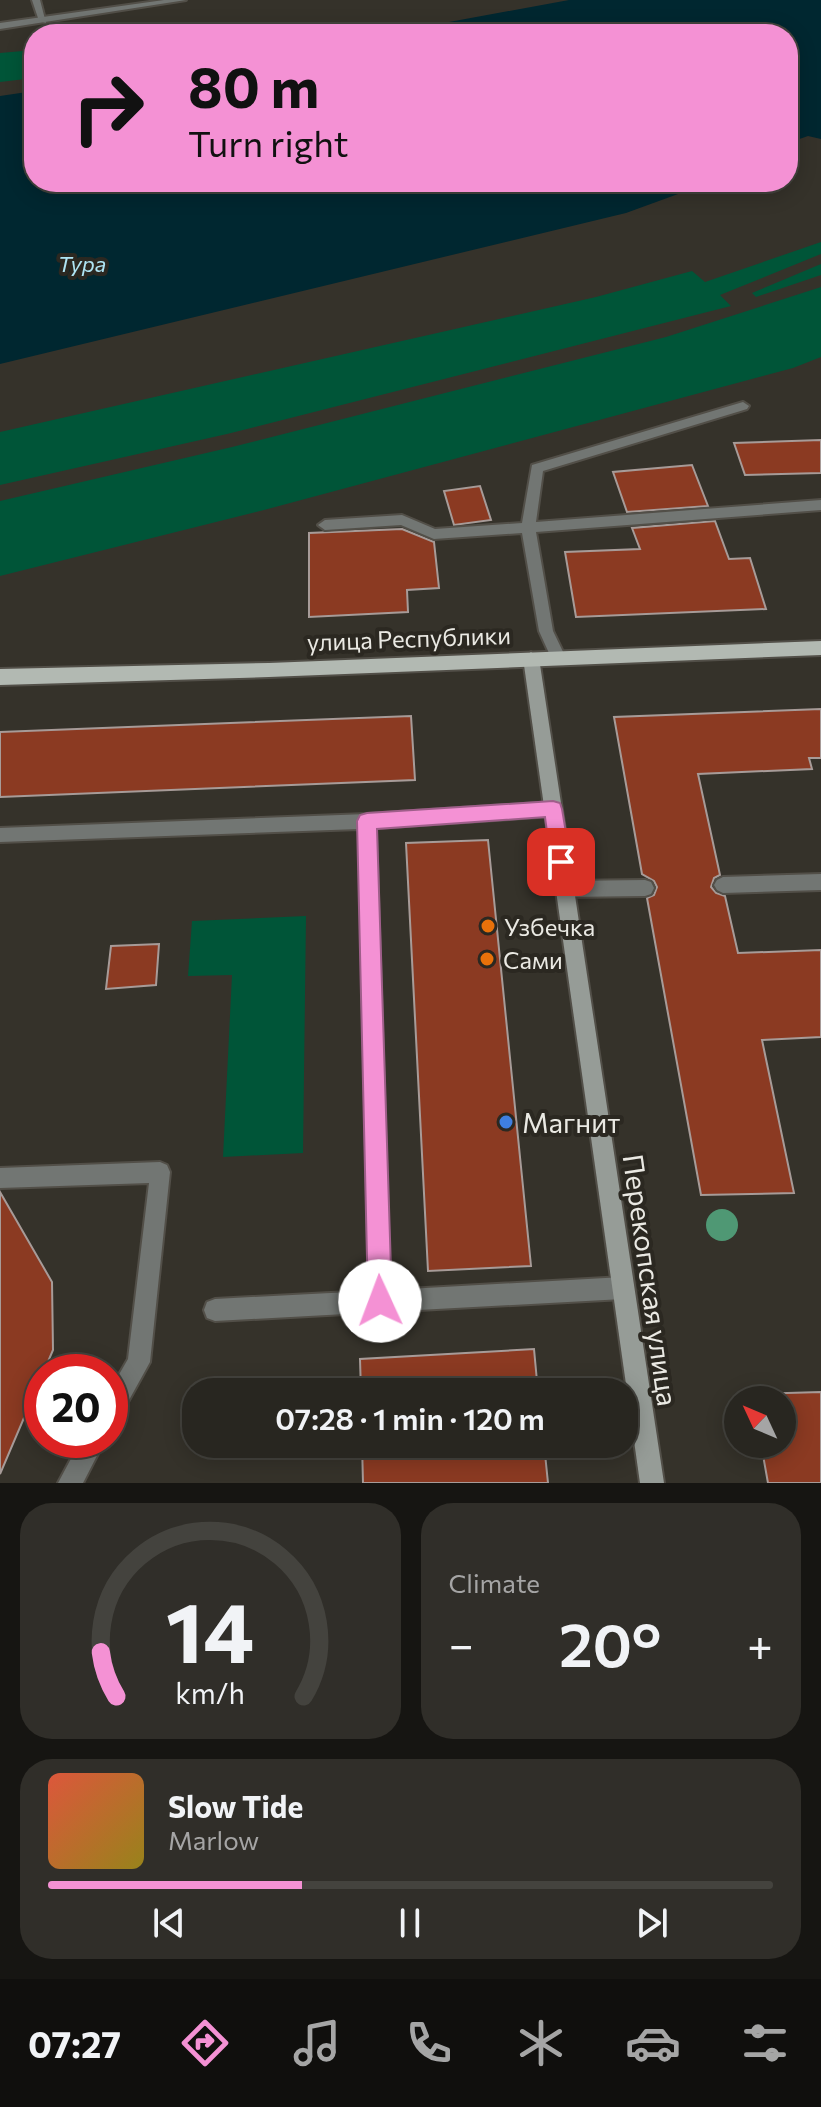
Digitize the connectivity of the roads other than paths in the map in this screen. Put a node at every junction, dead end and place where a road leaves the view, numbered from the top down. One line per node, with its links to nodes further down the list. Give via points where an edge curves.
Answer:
1 (36, 0): 3 (street)
2 (182, 0): 3 (street)
3 (43, 21): 4 (street)
4 (0, 26)
5 (743, 406): 8 (street, via 537,468)
6 (821, 505): 8 (street)
7 (325, 525): 8 (street, via 402,520 434,534)
8 (528, 528): 11 (street, via 546,631)
9 (821, 648): 11 (main road, улица Республики)
10 (531, 658): 11 (main road, улица Республики); 12 (main road, улица Республики); 13 (street, Перекопская улица)
11 (558, 658)
12 (0, 677)
13 (553, 809): 14 (street); 19 (street, Перекопская улица)
14 (367, 821): 15 (street); 22 (street)
15 (0, 835)
16 (821, 882): 17 (street)
17 (723, 885)
18 (645, 888): 19 (street)
19 (565, 889): 21 (street, Перекопская улица)
20 (0, 1178): 24 (street, via 160,1172 139,1362)
21 (623, 1288): 22 (street); 27 (street, Перекопская улица)
22 (380, 1301): 23 (street)
23 (215, 1310)
24 (128, 1381)
25 (84, 1458): 26 (street)
26 (70, 1483)
27 (652, 1483)

